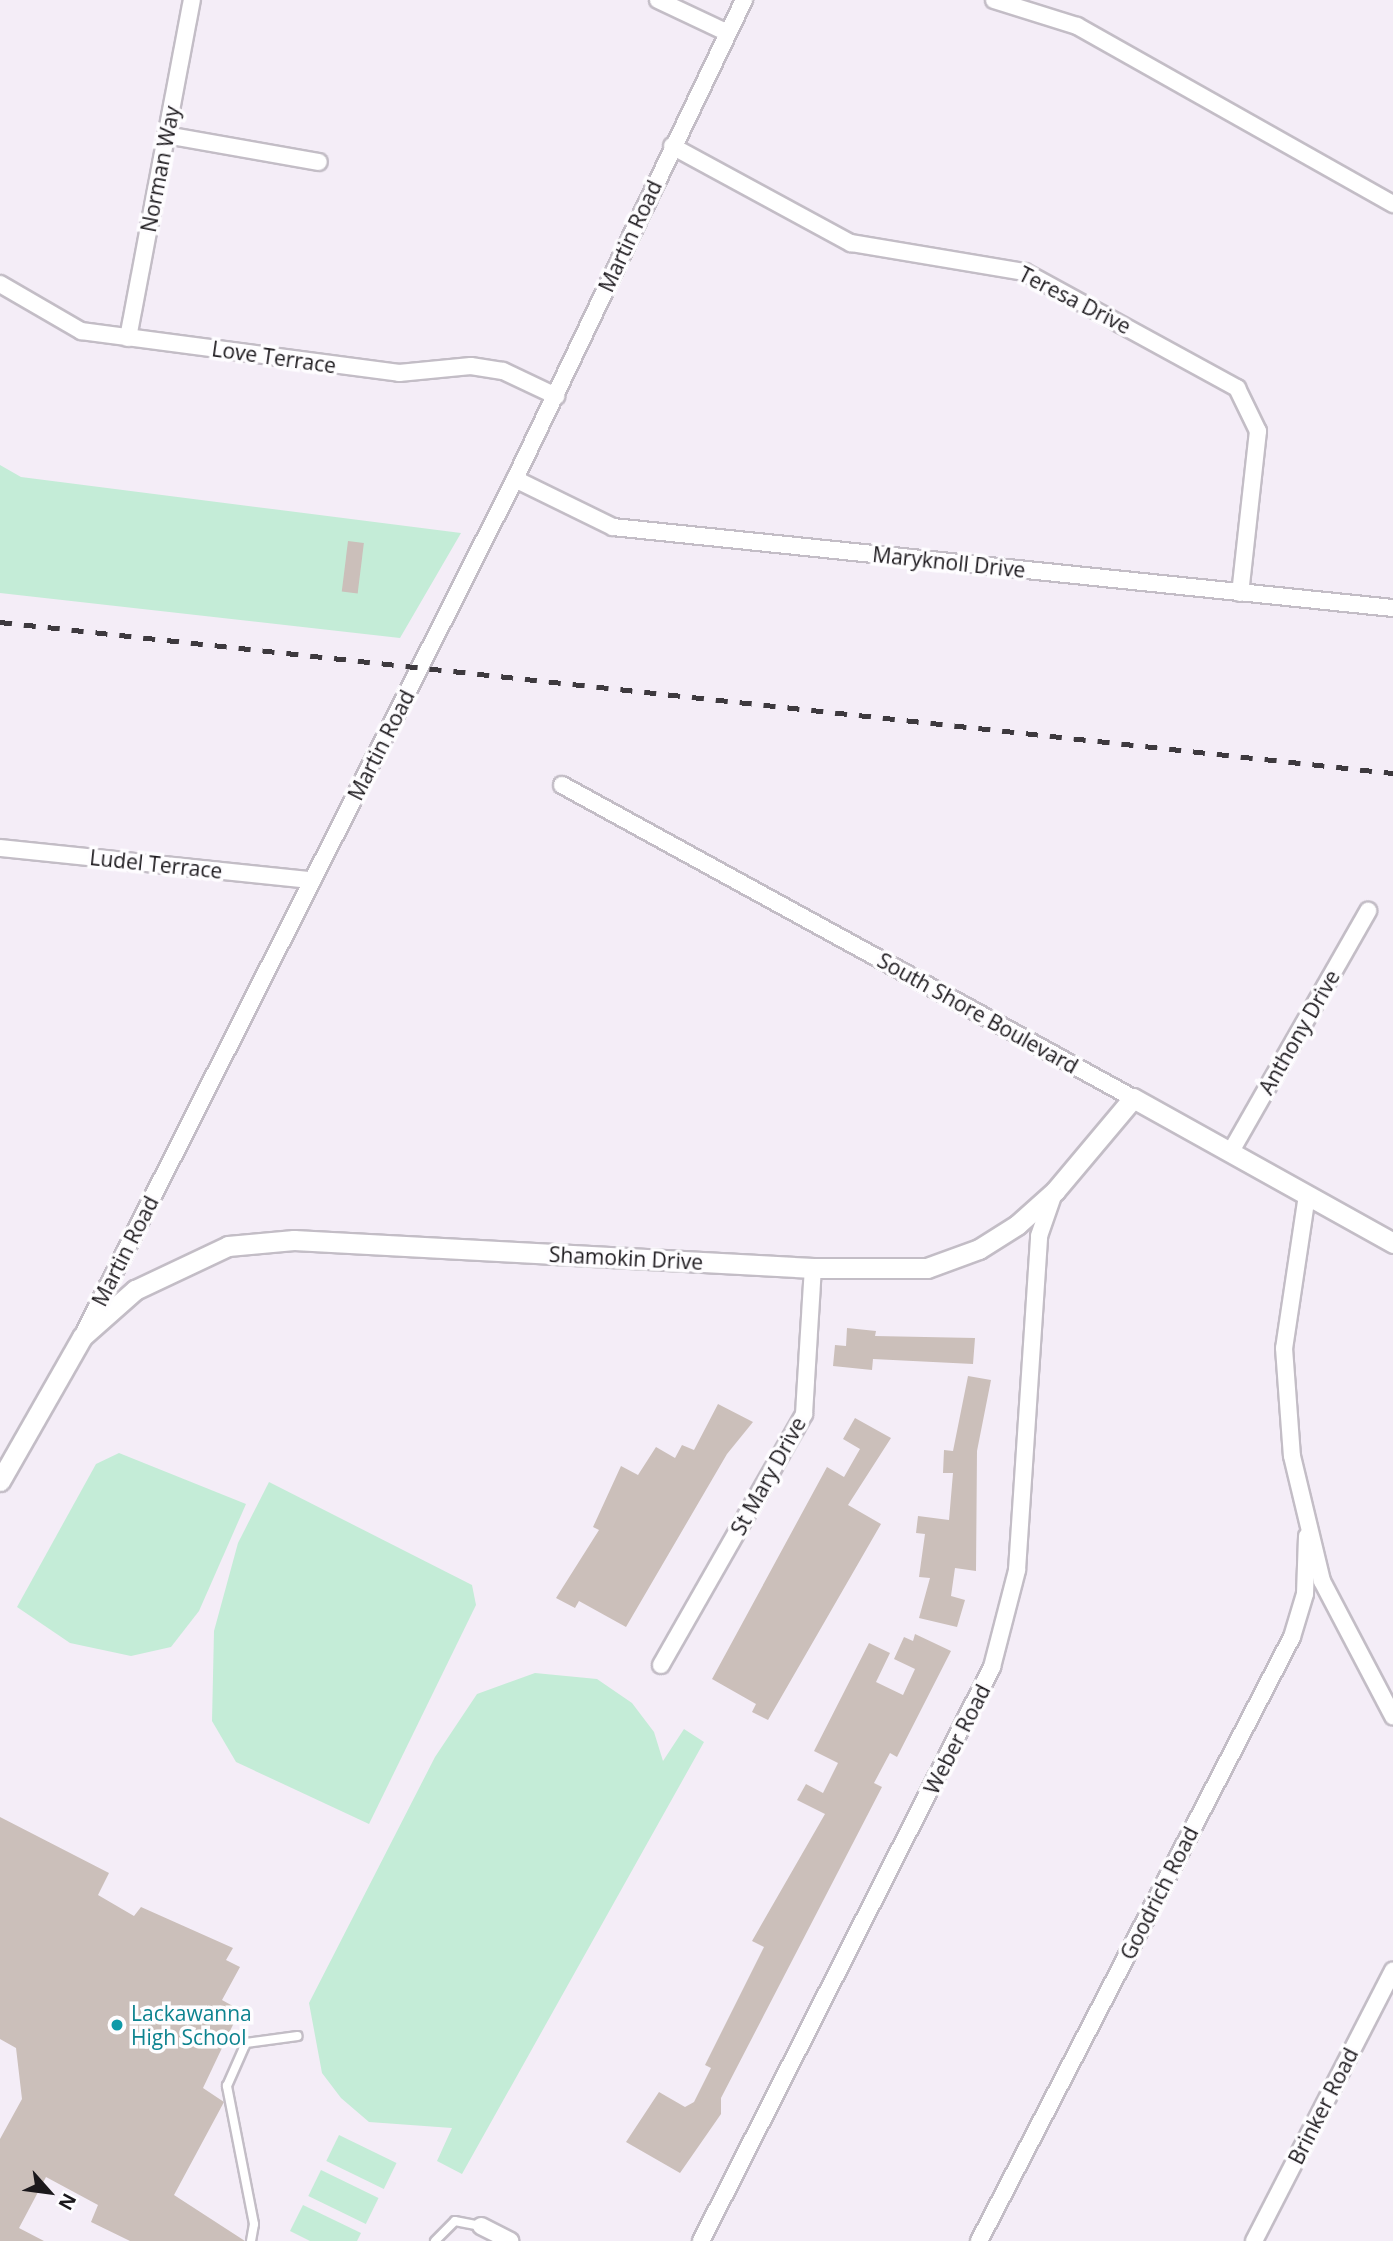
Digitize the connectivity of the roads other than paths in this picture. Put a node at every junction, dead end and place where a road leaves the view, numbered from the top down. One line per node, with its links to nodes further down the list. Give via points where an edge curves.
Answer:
1 (192, 0): 6 (street, Norman Way)
2 (658, 0): 5 (street)
3 (744, 0): 5 (street, Martin Road)
4 (994, 0): 9 (street, via 1077,26)
5 (728, 33): 7 (street, Martin Road)
6 (166, 135): 8 (street); 11 (street, Norman Way)
7 (672, 146): 12 (street, Martin Road); 14 (street, Teresa Drive, via 851,243 1025,272 1237,388 1258,431)
8 (319, 162)
9 (1393, 204)
10 (0, 284): 11 (street, Love Terrace, via 81,331)
11 (128, 338): 12 (street, Love Terrace, via 399,373 471,366 503,371)
12 (556, 396): 13 (street, Martin Road)
13 (515, 478): 14 (street, Maryknoll Drive, via 613,527); 18 (street, Martin Road)
14 (1240, 593): 15 (street, Maryknoll Drive)
15 (1393, 608)
16 (562, 785): 20 (street, South Shore Boulevard)
17 (0, 848): 18 (street, Ludel Terrace)
18 (312, 880): 26 (street, Martin Road)
19 (1368, 911): 21 (street, Anthony Drive)
20 (1133, 1098): 21 (street, South Shore Boulevard); 22 (street, Shamokin Drive)
21 (1230, 1153): 23 (street, South Shore Boulevard)
22 (1055, 1191): 25 (street, Shamokin Drive, via 1017,1225 956,1259 896,1271); 37 (street, Weber Road, via 1039,1236 1017,1570 992,1667)
23 (1307, 1195): 24 (street, South Shore Boulevard); 28 (street, via 1284,1348 1292,1456)
24 (1393, 1243)
25 (813, 1268): 26 (street, Shamokin Drive, via 261,1241 170,1268 135,1290); 29 (street, St Mary Drive, via 804,1414)
26 (82, 1337): 27 (street, Martin Road)
27 (0, 1481)
28 (1307, 1536): 30 (street, via 1345,1636); 38 (street, Goodrich Road, via 1305,1594 1292,1637)
29 (661, 1665)
30 (1393, 1716)
31 (1393, 1970): 39 (street, Brinker Road)
32 (298, 2036): 34 (lane, via 246,2043 227,2086 254,2224)
33 (481, 2226): 35 (lane, via 455,2221); 36 (street)
34 (251, 2241)
35 (435, 2241)
36 (510, 2241)
37 (701, 2241)
38 (979, 2241)
39 (1254, 2241)

